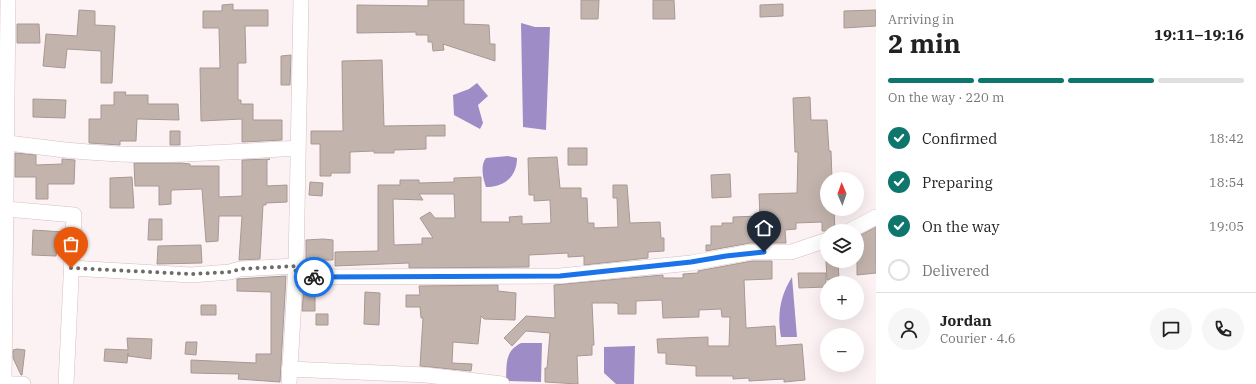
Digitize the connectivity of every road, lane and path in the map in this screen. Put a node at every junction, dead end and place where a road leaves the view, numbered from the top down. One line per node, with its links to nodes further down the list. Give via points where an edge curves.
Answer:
1 (8, 0): 3 (street)
2 (301, 0): 4 (street)
3 (7, 142): 4 (street, via 89,152 219,152); 5 (street)
4 (298, 148): 10 (street)
5 (7, 210): 9 (street, via 74,215); 12 (street)
6 (876, 217): 7 (street)
7 (862, 224)
8 (820, 242): 10 (street, via 791,252 751,252 691,262 560,276)
9 (71, 268): 10 (street, via 191,274 240,269); 14 (street)
10 (296, 271): 11 (street)
11 (289, 369): 15 (street); 16 (street, via 426,375)
12 (3, 384): 13 (street)
13 (23, 384)
14 (66, 384)
15 (289, 384)
16 (502, 384)

